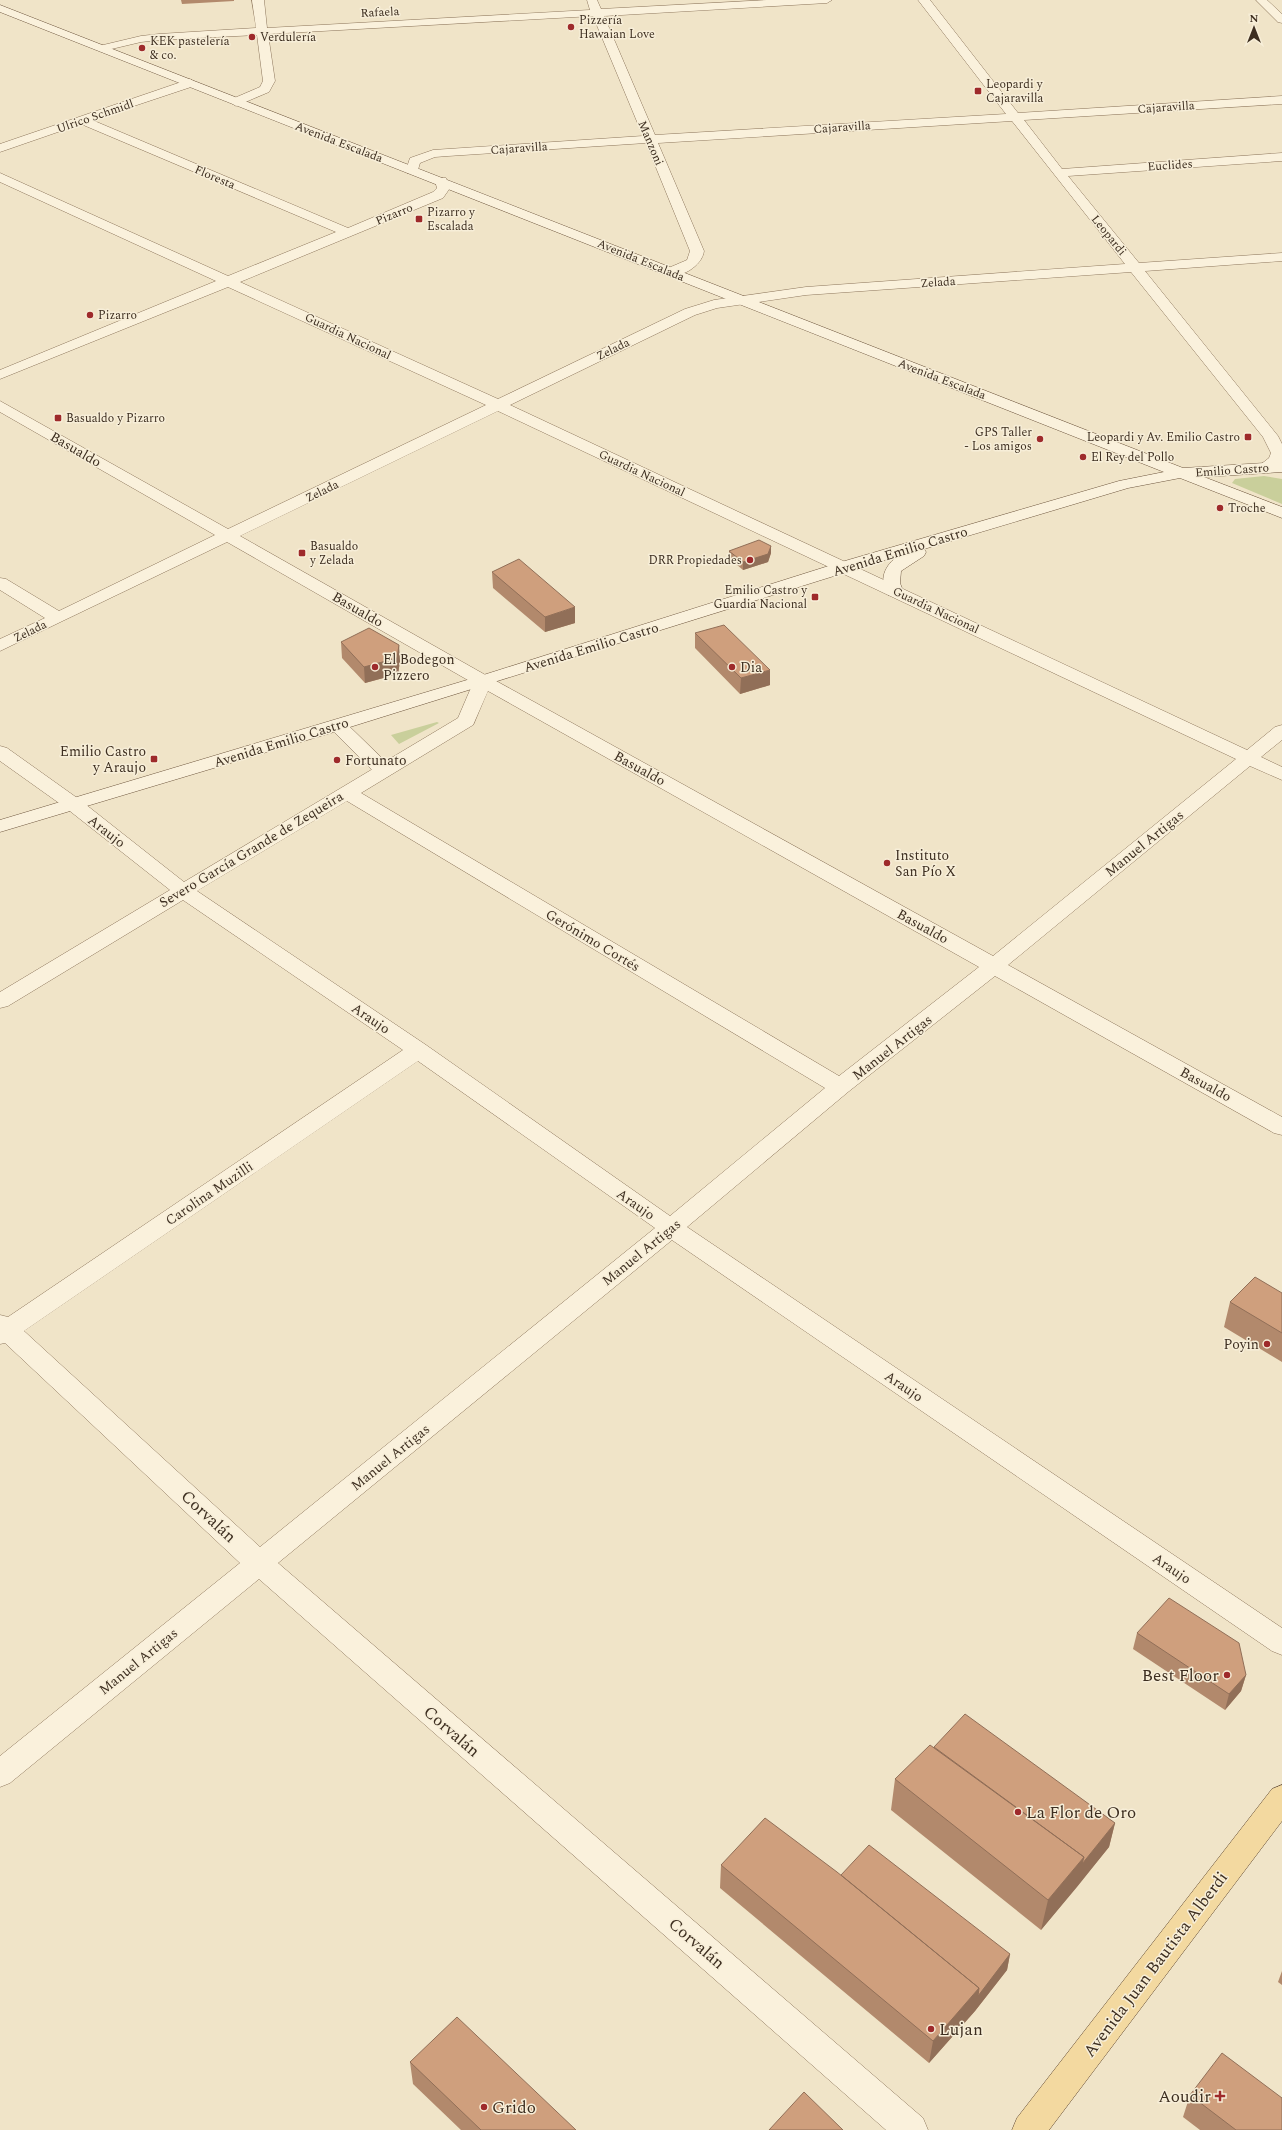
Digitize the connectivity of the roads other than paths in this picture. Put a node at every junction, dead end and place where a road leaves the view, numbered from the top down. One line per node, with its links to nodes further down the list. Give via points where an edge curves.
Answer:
1 (258, 0): 9 (street)
2 (592, 0): 7 (street, Manzoni)
3 (827, 0): 7 (street, Rafaela)
4 (924, 0): 14 (street, Leopardi)
5 (1261, 0): 8 (street)
6 (0, 8): 10 (street, Avenida Escalada)
7 (598, 13): 9 (street, Rafaela); 16 (street, Manzoni)
8 (1282, 20)
9 (262, 32): 10 (street, Rafaela, via 159,37); 13 (street, via 269,81 265,89)
10 (103, 48): 11 (street, Avenida Escalada)
11 (190, 83): 13 (street, Avenida Escalada); 15 (street, Ulrico Schmidl)
12 (1282, 100): 14 (street, Cajaravilla)
13 (236, 102): 19 (street, Avenida Escalada)
14 (1016, 116): 16 (street, Cajaravilla); 20 (street, Leopardi)
15 (83, 121): 17 (street, Ulrico Schmidl); 23 (street, Floresta)
16 (650, 139): 19 (street, Cajaravilla, via 433,154 414,161); 26 (street, Manzoni, via 697,251 693,262)
17 (0, 148)
18 (1282, 157): 20 (street, Euclides)
19 (412, 170): 22 (street, Avenida Escalada)
20 (1059, 173): 25 (street, Leopardi)
21 (0, 176): 27 (street, Guardia Nacional)
22 (441, 180): 23 (street, Pizarro, via 444,188 438,194 406,210); 26 (street, Avenida Escalada)
23 (347, 232): 27 (street, Pizarro)
24 (1282, 257): 25 (street, Zelada)
25 (1135, 268): 28 (street, Zelada, via 806,291); 33 (street, Leopardi, via 1270,436 1279,453 1275,461)
26 (670, 272): 28 (street, Avenida Escalada)
27 (230, 281): 29 (street, Pizarro); 30 (street, Guardia Nacional)
28 (738, 300): 30 (street, Zelada, via 690,312); 34 (street, Avenida Escalada)
29 (0, 375)
30 (498, 405): 36 (street, Zelada); 38 (street, Guardia Nacional)
31 (0, 406): 36 (street, Basualdo)
32 (1282, 467): 33 (street, Emilio Castro)
33 (1264, 468): 34 (street, Emilio Castro)
34 (1183, 474): 35 (street, Avenida Escalada); 37 (street, Avenida Emilio Castro, via 1125,484)
35 (1282, 512)
36 (229, 536): 41 (street, Zelada); 43 (street, Basualdo)
37 (944, 538): 38 (street, Avenida Emilio Castro); 40 (street, via 898,564 889,579)
38 (844, 567): 40 (street, Guardia Nacional); 43 (street, Avenida Emilio Castro)
39 (0, 583): 41 (street)
40 (894, 591): 47 (street, Guardia Nacional)
41 (58, 618): 42 (street, Zelada)
42 (0, 646)
43 (483, 681): 44 (street, Avenida Emilio Castro); 48 (street, Severo García Grande de Zequeira, via 466,721); 54 (street, Basualdo)
44 (338, 725): 48 (street); 51 (street, Avenida Emilio Castro)
45 (1282, 730): 47 (street, Manuel Artigas)
46 (0, 752): 51 (street, Araujo)
47 (1248, 758): 49 (street, Guardia Nacional); 54 (street, Manuel Artigas)
48 (383, 770): 50 (street, Severo García Grande de Zequeira)
49 (1282, 774)
50 (346, 792): 53 (street, Severo García Grande de Zequeira); 57 (street, Gerónimo Cortés)
51 (74, 804): 52 (street, Avenida Emilio Castro); 53 (street, Araujo)
52 (0, 826)
53 (182, 890): 55 (street, Severo García Grande de Zequeira); 56 (street, Araujo)
54 (994, 966): 57 (street, Manuel Artigas); 58 (street, Basualdo)
55 (0, 1001)
56 (418, 1050): 59 (street, Araujo); 60 (street, Carolina Muzilli)
57 (840, 1087): 59 (street, Manuel Artigas)
58 (1282, 1127)
59 (671, 1228): 61 (street, Manuel Artigas); 62 (street, Araujo)
60 (2, 1330): 61 (street, Corvalán)
61 (260, 1563): 63 (street, Manuel Artigas); 65 (street, Corvalán)
62 (1282, 1643)
63 (0, 1774)
64 (1282, 1798): 66 (main road, Avenida Juan Bautista Alberdi)
65 (911, 2130)
66 (1029, 2130)

